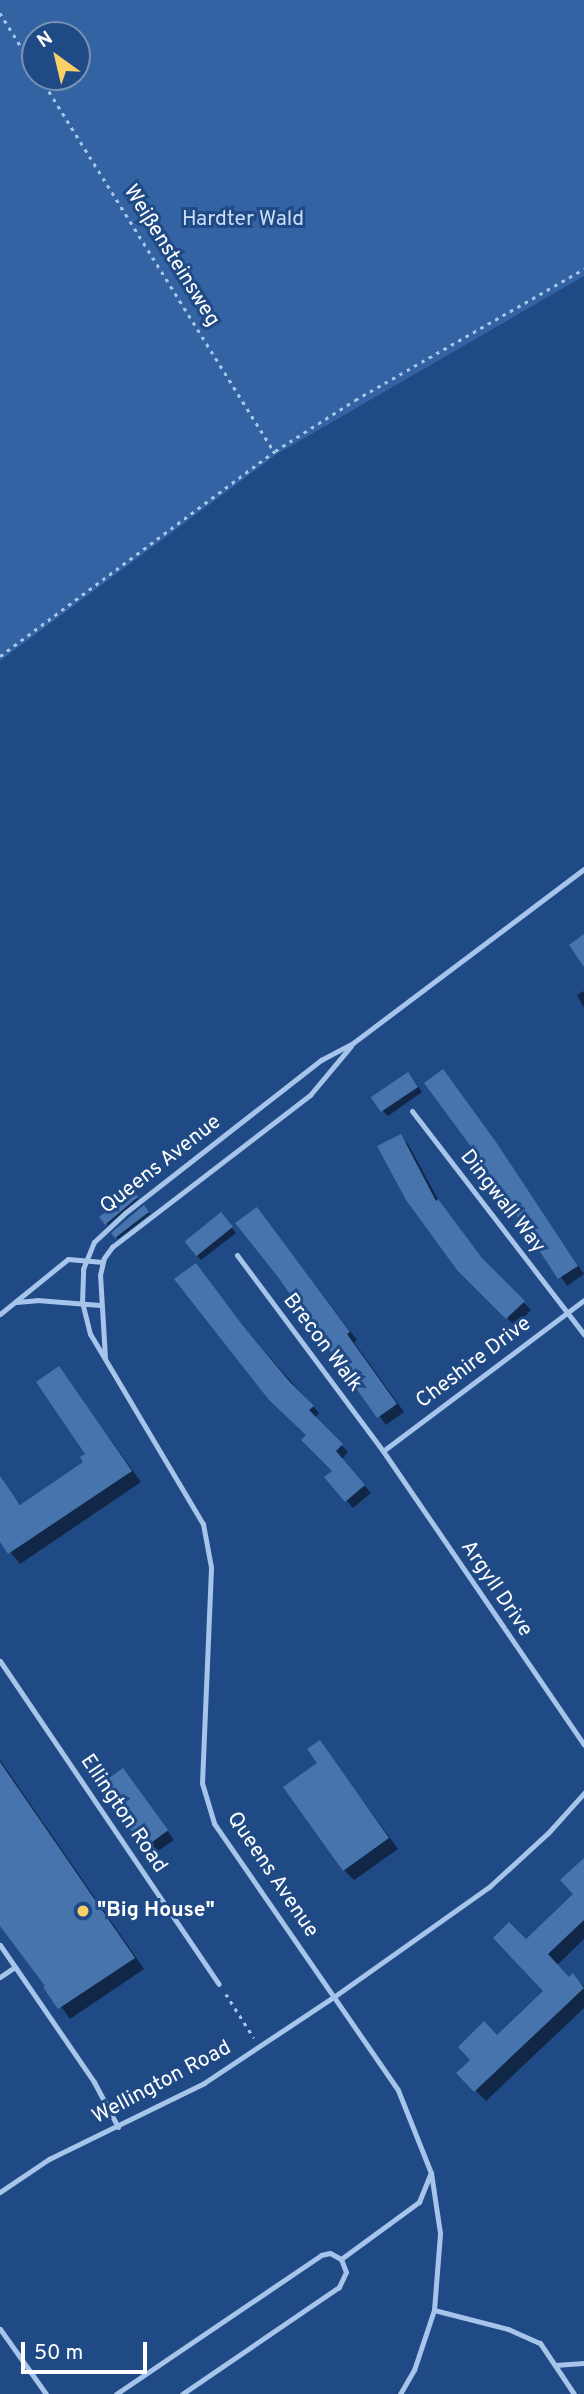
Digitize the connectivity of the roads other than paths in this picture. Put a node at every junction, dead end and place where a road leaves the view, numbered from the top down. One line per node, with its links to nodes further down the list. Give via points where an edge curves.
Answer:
1 (584, 869): 2 (lane, Queens Avenue)
2 (353, 1043): 5 (lane, Queens Avenue, via 321,1060 125,1213 104,1230); 6 (lane, Queens Avenue, via 310,1095 112,1247)
3 (412, 1111): 11 (lane, Dingwall Way)
4 (237, 1255): 15 (lane, Brecon Walk)
5 (86, 1258): 6 (lane); 8 (lane, via 68,1259); 9 (lane, Queens Avenue)
6 (103, 1262): 10 (lane, Queens Avenue)
7 (584, 1300): 11 (lane, Cheshire Drive)
8 (16, 1302): 9 (lane); 12 (lane)
9 (82, 1303): 10 (lane); 14 (lane, Queens Avenue, via 90,1334)
10 (100, 1305): 14 (lane, Queens Avenue)
11 (568, 1312): 13 (lane, Dingwall Way); 15 (lane, Cheshire Drive)
12 (0, 1314)
13 (584, 1334)
14 (106, 1361): 23 (lane, Queens Avenue, via 203,1524 211,1567 202,1783 214,1823)
15 (383, 1451): 17 (lane, Argyll Drive)
16 (0, 1661): 22 (lane, Ellington Road)
17 (584, 1745)
18 (584, 1793): 23 (lane, Wellington Road, via 489,1887)
19 (0, 1945): 20 (lane)
20 (15, 1967): 21 (lane); 24 (lane, via 94,2081)
21 (0, 1977)
22 (219, 1984)
23 (335, 1996): 24 (lane, Wellington Road, via 204,2083); 25 (lane, Queens Avenue, via 398,2090)
24 (118, 2127): 26 (lane, Wellington Road, via 49,2159)
25 (431, 2173): 27 (lane, via 418,2202); 28 (lane, Queens Avenue, via 440,2233)
26 (0, 2192)
27 (341, 2259): 33 (lane, via 330,2253 321,2255); 34 (lane, via 346,2272 339,2287)
28 (434, 2310): 31 (lane, via 508,2329 540,2343); 35 (lane, Queens Avenue, via 414,2370)
29 (0, 2329): 32 (lane)
30 (584, 2363): 31 (lane)
31 (555, 2365): 36 (lane)
32 (46, 2394)
33 (116, 2394)
34 (182, 2394)
35 (400, 2394)
36 (574, 2394)

